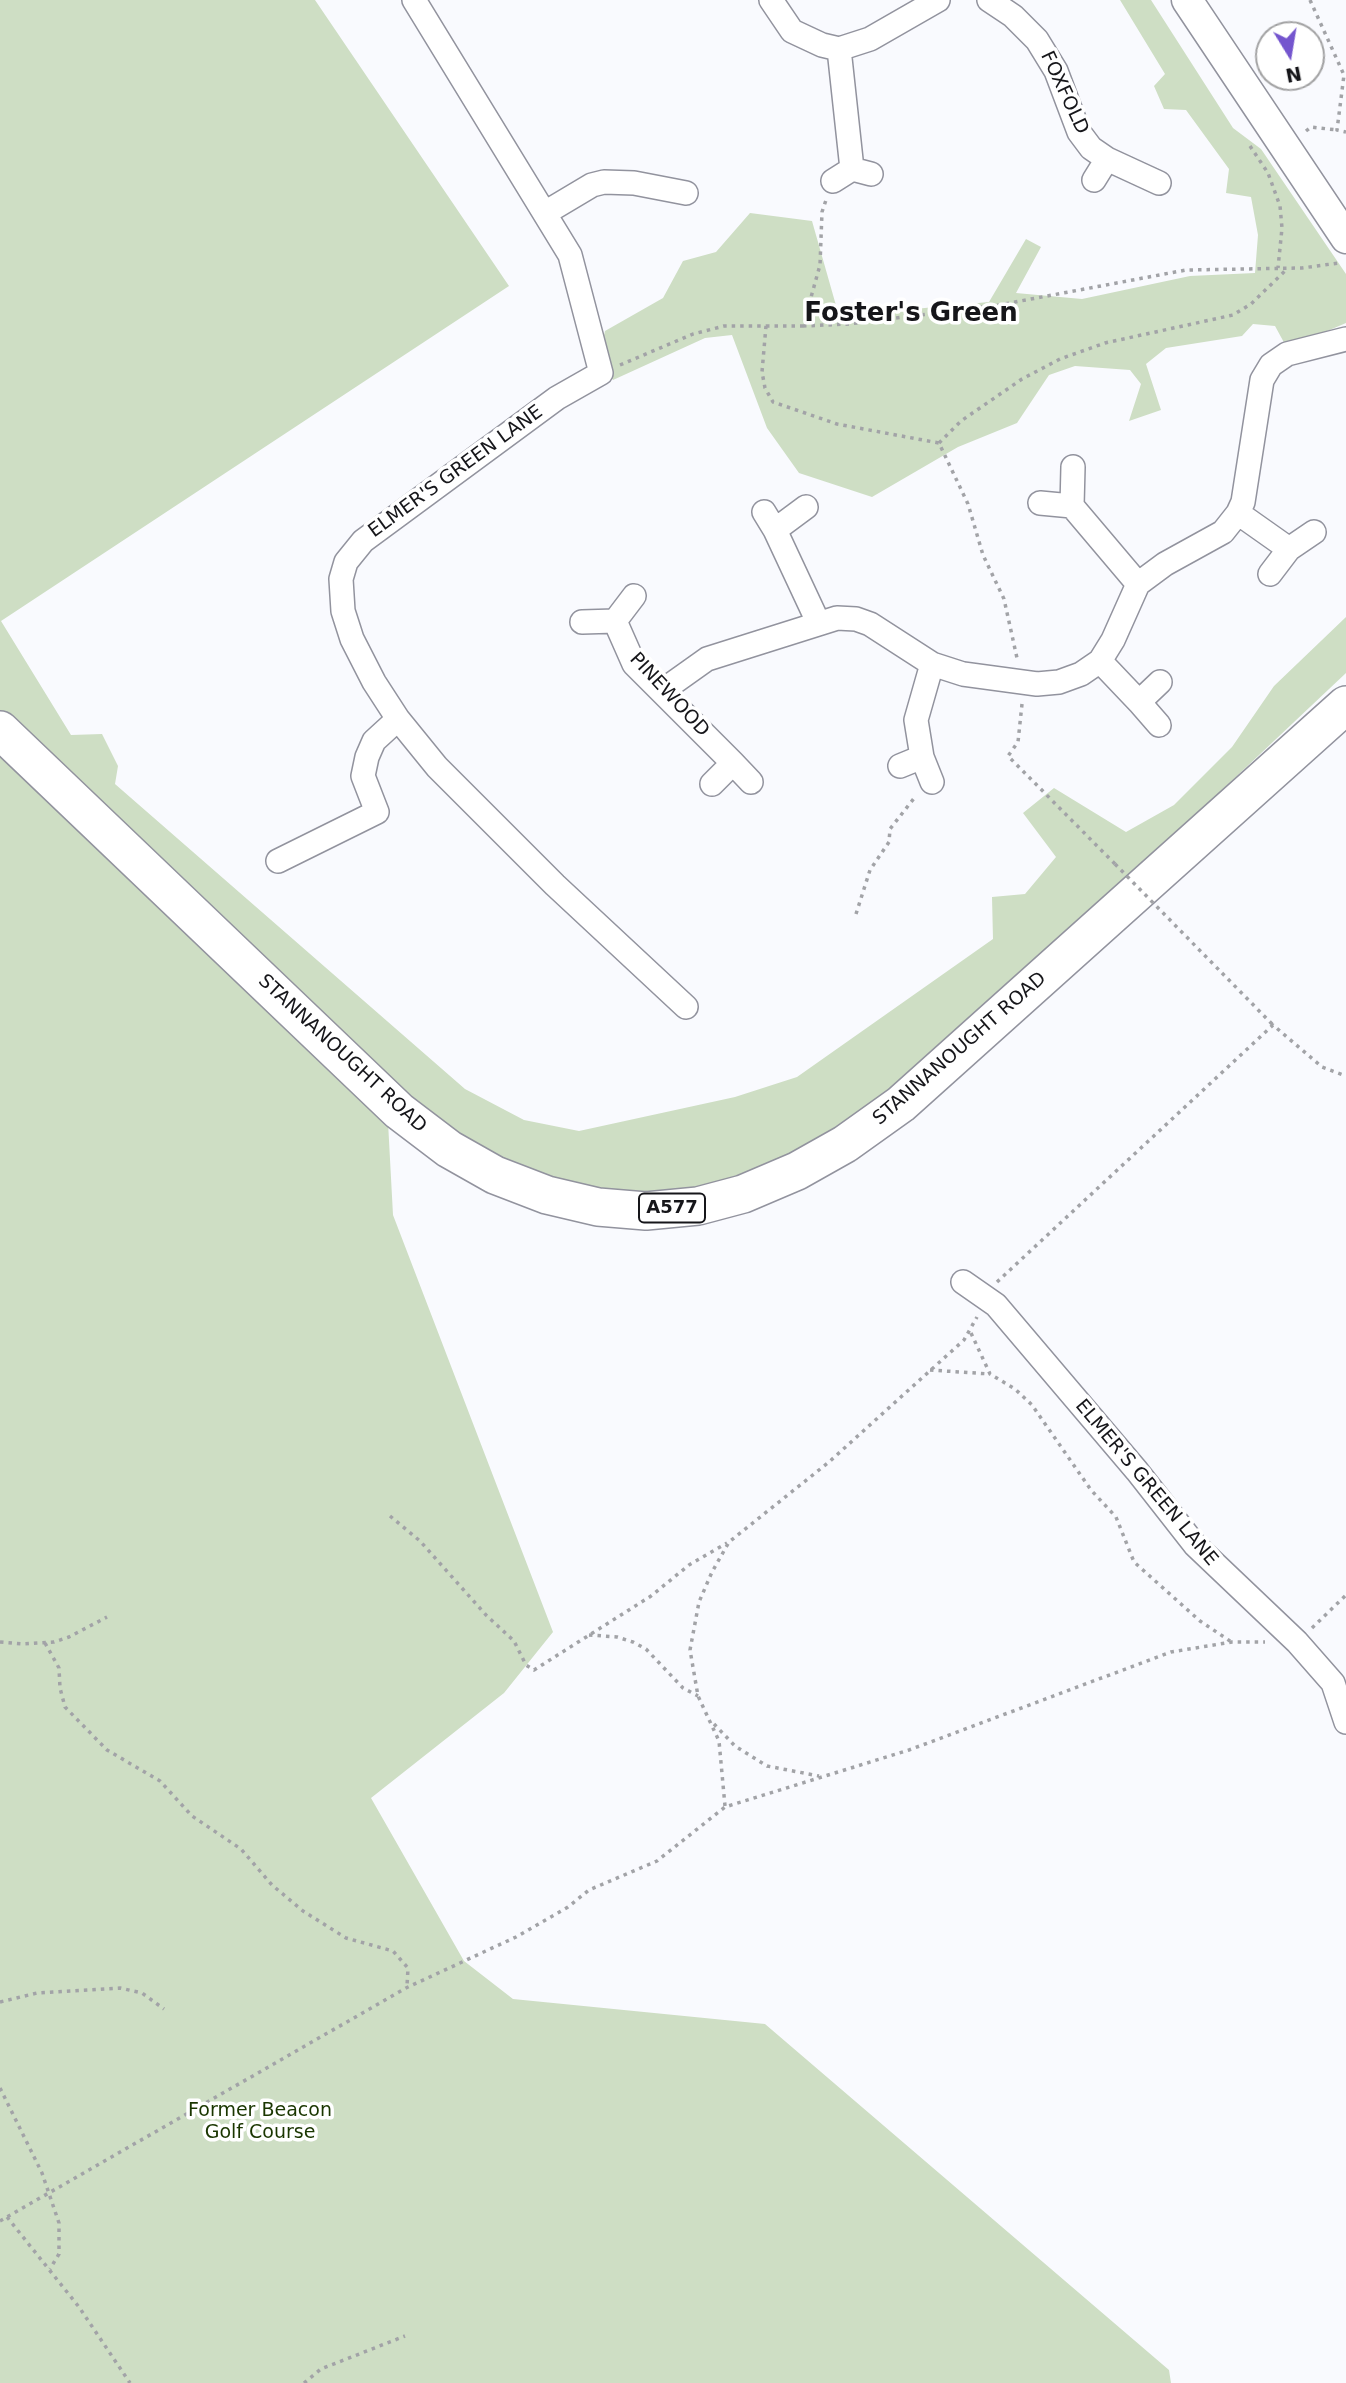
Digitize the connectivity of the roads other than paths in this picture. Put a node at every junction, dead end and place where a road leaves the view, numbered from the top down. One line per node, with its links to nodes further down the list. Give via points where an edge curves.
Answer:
1 (414, 0): 12 (street)
2 (771, 0): 6 (street, via 792,31)
3 (938, 0): 6 (street, via 870,39)
4 (989, 0): 7 (street, FOXFOLD, via 1037,40 1056,71 1079,132)
5 (1187, 0): 13 (street)
6 (839, 49): 8 (street)
7 (1107, 159): 9 (street); 10 (street, FOXFOLD)
8 (852, 175)
9 (1094, 180)
10 (1159, 183)
11 (686, 193): 12 (street, via 604,182)
12 (545, 213): 34 (street, ELMER'S GREEN LANE, via 570,255 601,373 556,398 363,541 346,562 341,594 352,639)
13 (1342, 251)
14 (1344, 342): 19 (street, via 1287,354 1271,365 1262,380)
15 (1073, 467): 17 (street)
16 (1040, 503): 17 (street)
17 (1072, 506): 23 (street)
18 (806, 507): 27 (street, via 769,521)
19 (1238, 513): 21 (street); 23 (street, via 1223,532)
20 (1314, 532): 21 (street)
21 (1289, 549): 22 (street)
22 (1270, 573)
23 (1138, 584): 28 (street)
24 (635, 596): 25 (street)
25 (615, 621): 26 (street); 31 (street, PINEWOOD, via 634,664)
26 (582, 622)
27 (818, 622): 29 (street, via 836,618 870,624); 31 (street, via 707,659)
28 (1100, 661): 29 (street, via 1059,682 1022,683); 32 (street)
29 (932, 664): 37 (street, via 916,720)
30 (1160, 682): 32 (street)
31 (662, 691): 38 (street, PINEWOOD)
32 (1139, 702): 35 (street)
33 (1345, 707): 36 (main road, STANNANOUGHT ROAD / A577, via 901,1104 845,1144 765,1185 698,1206 646,1211 598,1207 547,1195 495,1175 449,1149 399,1111)
34 (398, 719): 43 (street, via 374,741 367,757 363,776 377,812); 44 (street, ELMER'S GREEN LANE, via 456,787)
35 (1159, 725)
36 (0, 730)
37 (922, 757): 39 (street); 41 (street)
38 (733, 763): 40 (street, PINEWOOD); 42 (street)
39 (900, 766)
40 (751, 782)
41 (932, 782)
42 (712, 783)
43 (278, 861)
44 (686, 1007)
45 (963, 1282): 46 (street, ELMER'S GREEN LANE, via 996,1305 1195,1545 1297,1642 1333,1684)
46 (1346, 1722)

